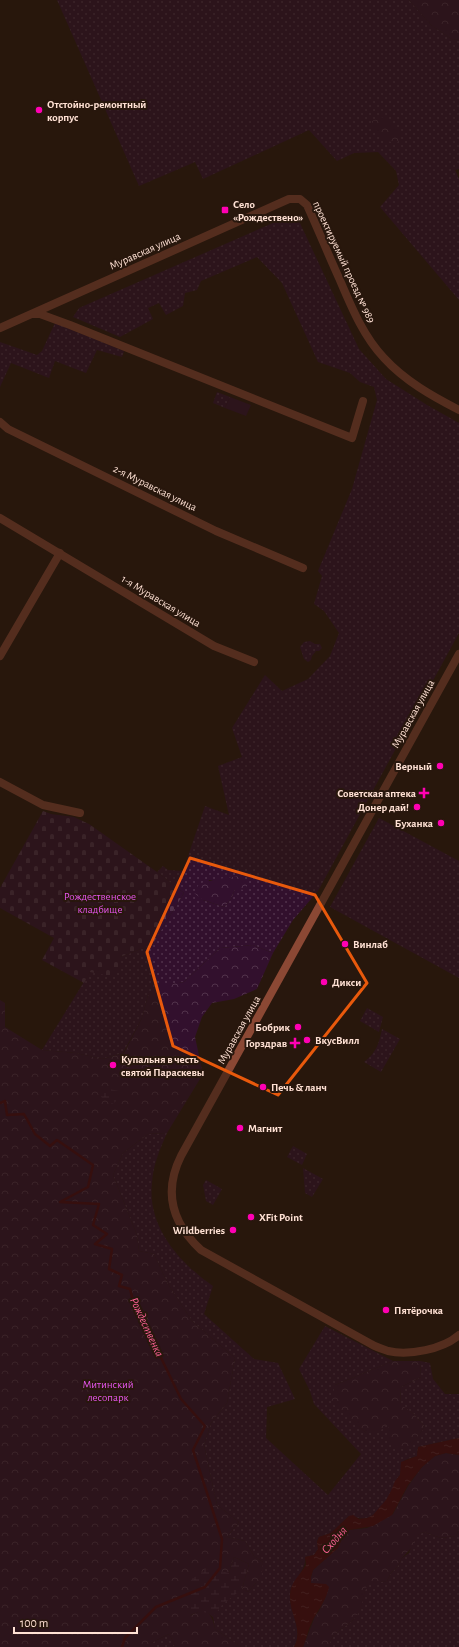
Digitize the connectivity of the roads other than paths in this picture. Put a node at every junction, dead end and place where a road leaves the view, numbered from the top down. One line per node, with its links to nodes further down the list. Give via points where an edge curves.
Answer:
1 (300, 199): 2 (street, Муравская улица, via 289,199); 5 (street, проектируемый проезд № 989, via 307,205 363,329 383,358 426,393)
2 (32, 314): 3 (street, Муравская улица); 4 (street, via 59,320 352,438)
3 (0, 328)
4 (363, 401)
5 (459, 410)
6 (0, 422): 9 (street, 2-я Муравская улица, via 8,429 216,531)
7 (0, 518): 8 (street, 1-я Муравская улица)
8 (60, 553): 11 (street); 12 (street, 1-я Муравская улица, via 214,646)
9 (303, 568)
10 (459, 654): 15 (street, Муравская улица, via 181,1156 171,1184 172,1199 182,1228 201,1250 371,1344 389,1351 421,1350 436,1348 451,1342)
11 (0, 656)
12 (254, 662)
13 (0, 782): 14 (street, via 43,805)
14 (80, 813)
15 (459, 1335)

